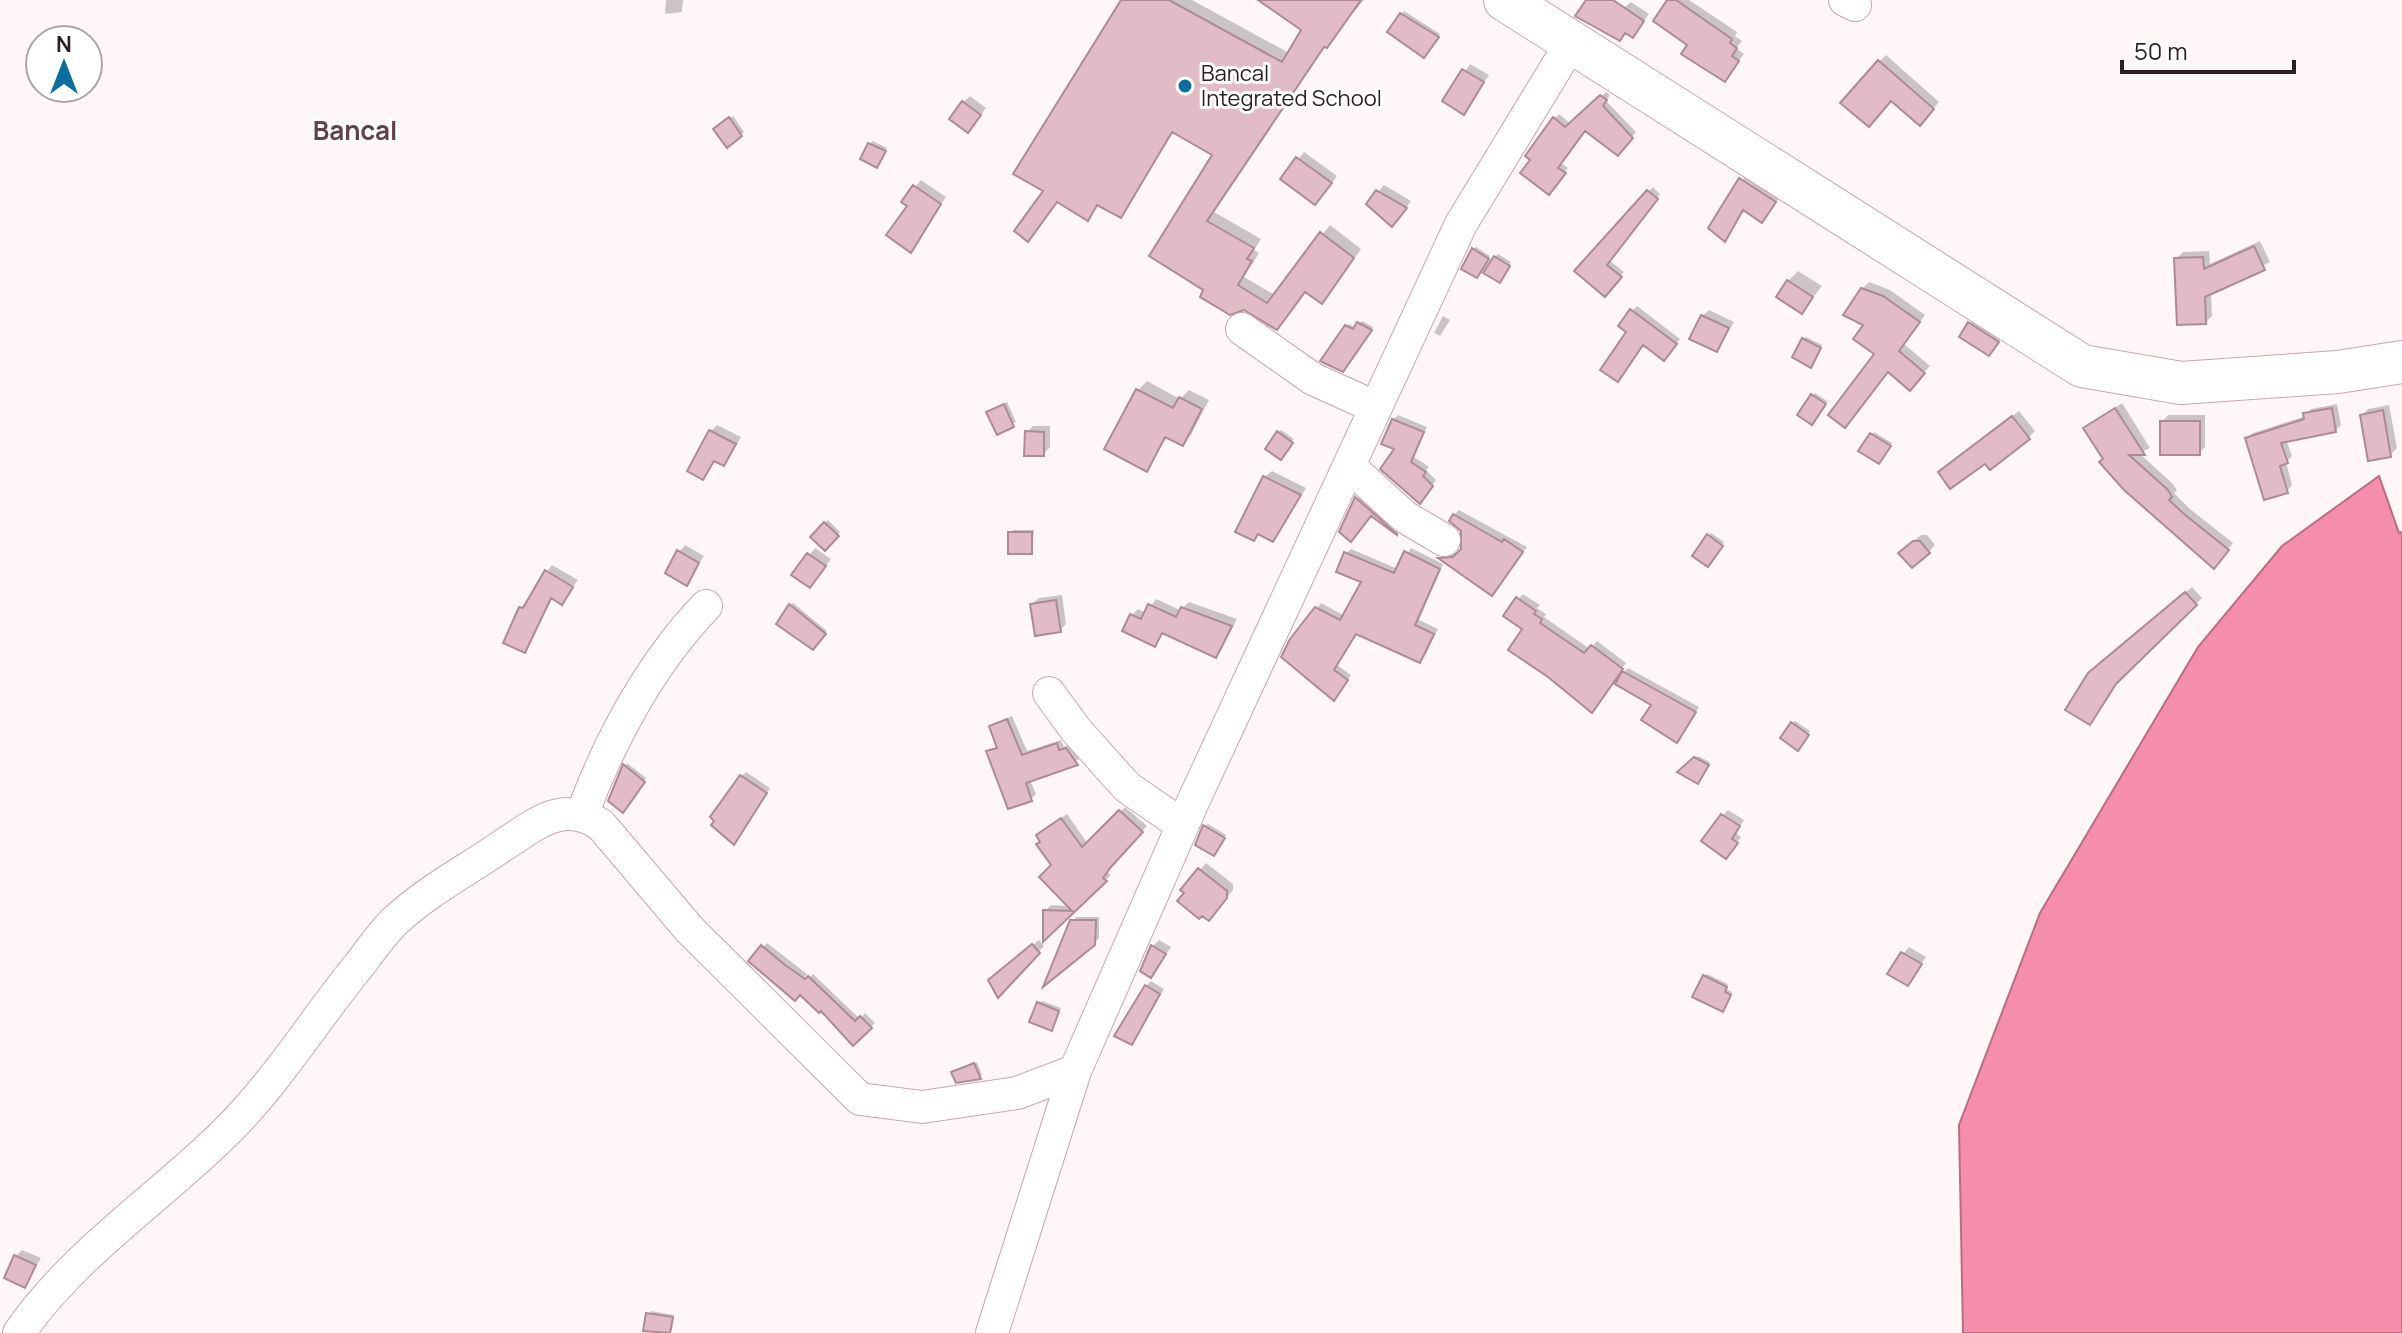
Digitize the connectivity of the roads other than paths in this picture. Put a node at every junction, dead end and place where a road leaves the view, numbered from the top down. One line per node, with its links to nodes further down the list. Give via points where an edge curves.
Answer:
1 (1505, 0): 2 (main road)
2 (1570, 45): 4 (main road, via 2082,366 2181,383); 5 (street, via 1461,224)
3 (1242, 329): 5 (street, via 1313,379)
4 (2402, 362)
5 (1375, 407): 6 (street)
6 (1349, 466): 7 (street, via 1405,517); 11 (street)
7 (1444, 540)
8 (706, 606): 10 (street, via 673,640)
9 (1049, 693): 11 (street, via 1127,787)
10 (583, 812): 12 (street, via 631,856 690,930 860,1099 922,1107 1017,1093); 13 (street, via 552,815 424,897 393,923 283,1068 229,1129 81,1262)
11 (1182, 825): 12 (street)
12 (1075, 1071): 14 (street)
13 (19, 1333)
14 (992, 1333)

